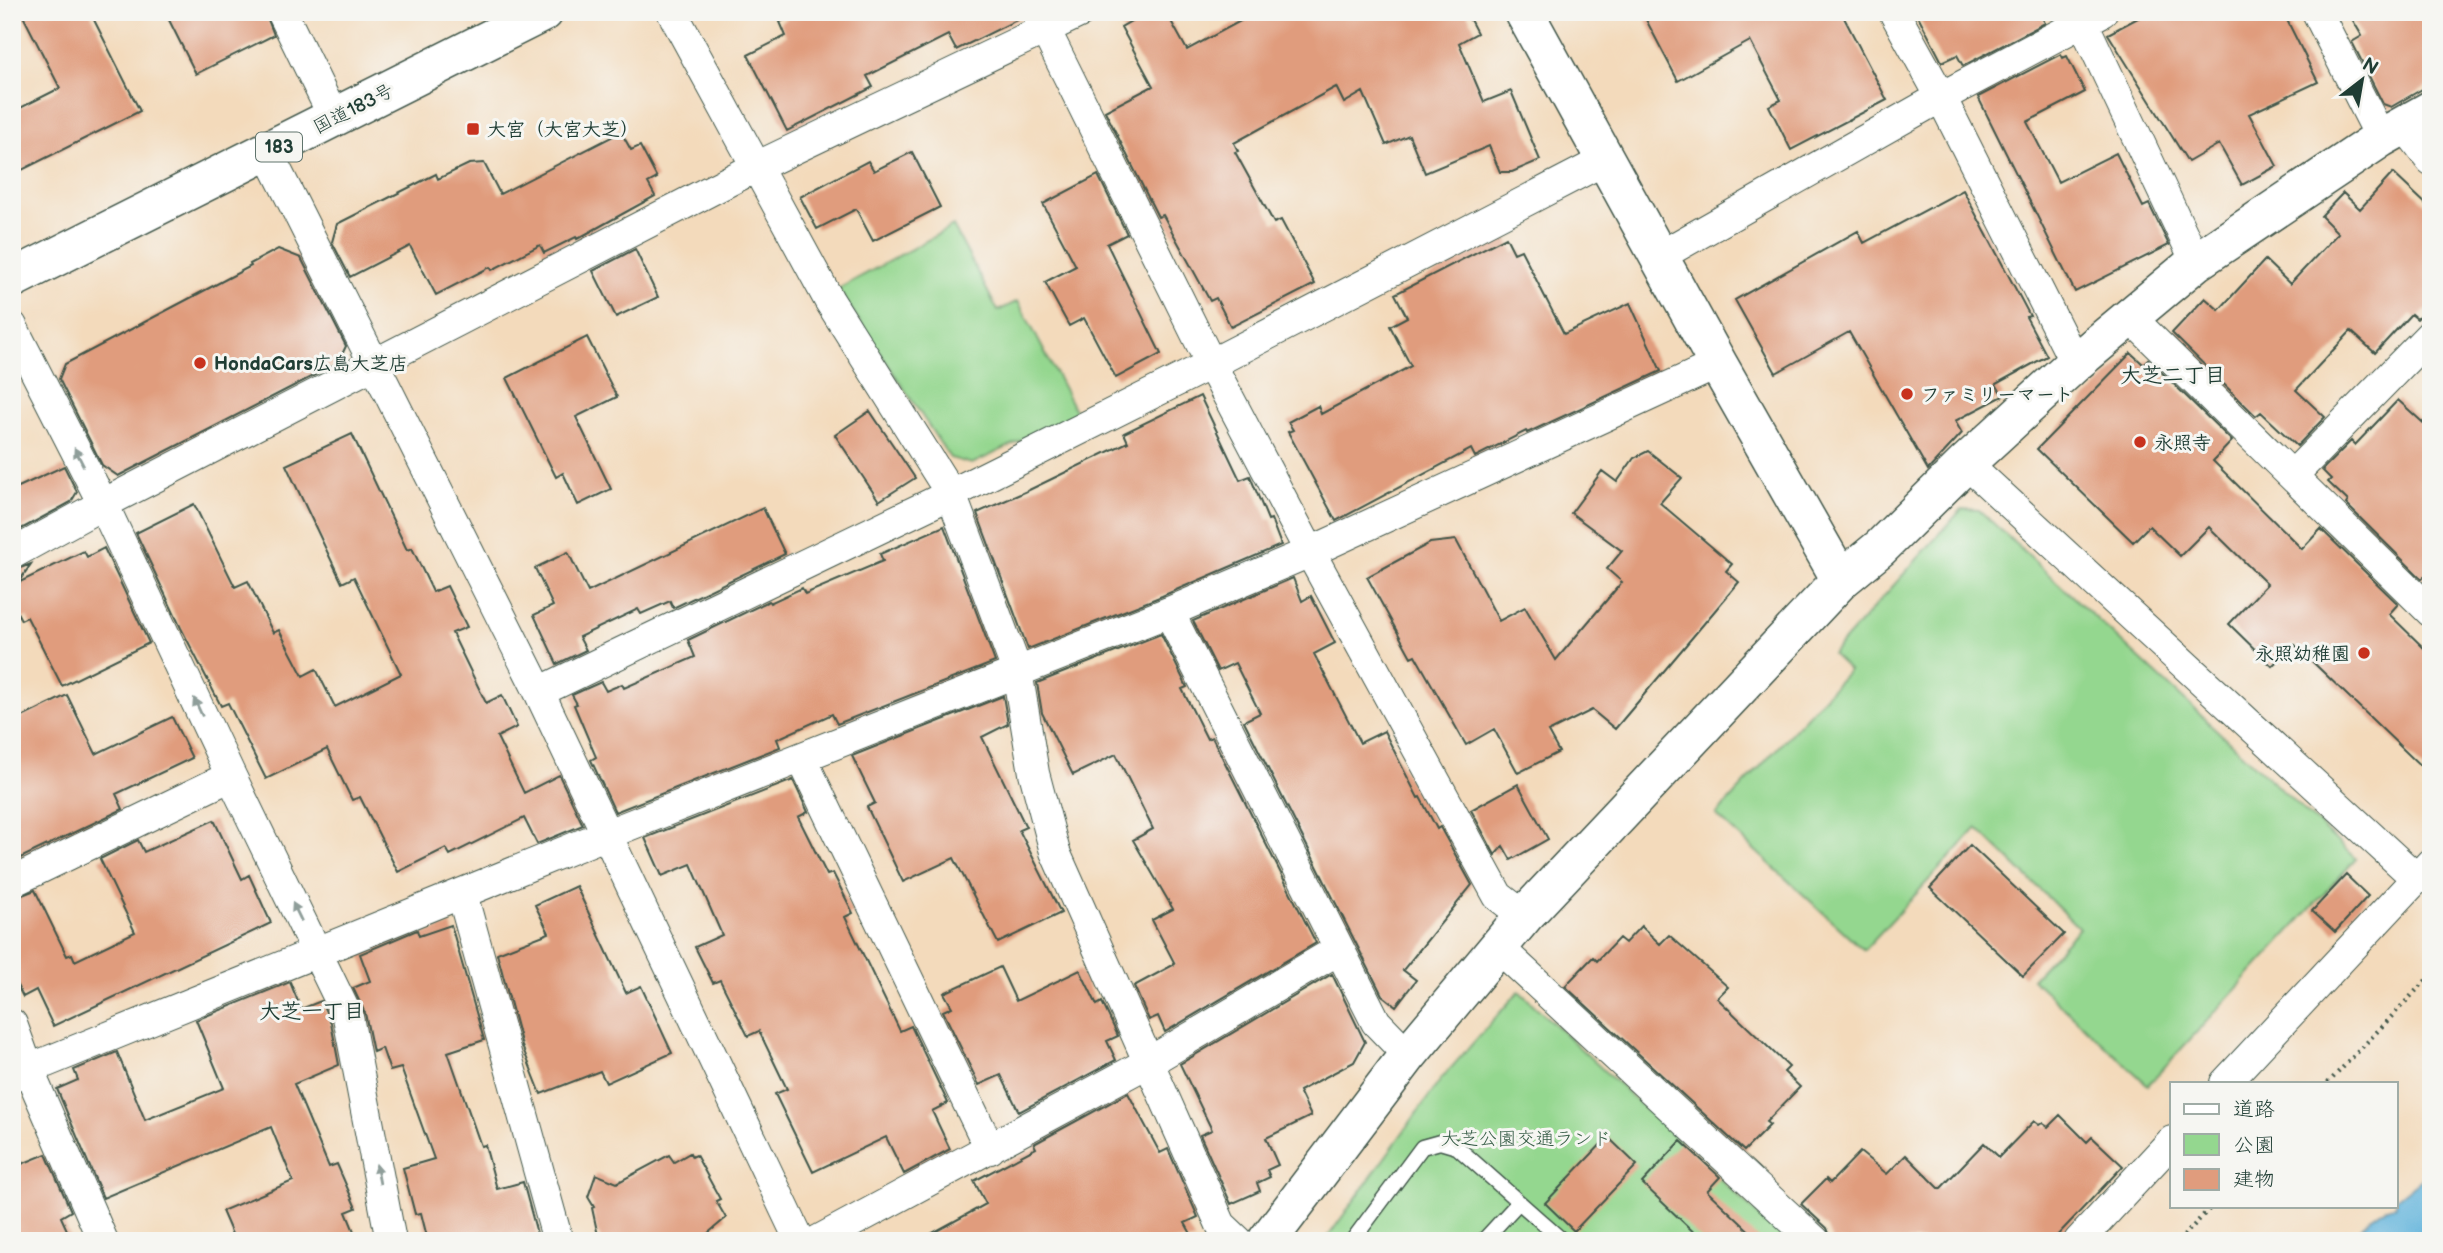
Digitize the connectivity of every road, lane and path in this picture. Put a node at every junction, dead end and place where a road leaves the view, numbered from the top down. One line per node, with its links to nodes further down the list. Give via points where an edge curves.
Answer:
1 (282, 12): 11 (street)
2 (544, 12): 11 (main road, 国道183号 / 183)
3 (672, 12): 16 (street)
4 (1081, 12): 9 (street)
5 (1524, 12): 14 (main road)
6 (1894, 12): 10 (street)
7 (2317, 12): 12 (street)
8 (2088, 16): 10 (street); 18 (street)
9 (1041, 21): 16 (street); 25 (street)
10 (1941, 97): 17 (street); 24 (street)
11 (334, 118): 13 (main road, 国道183号 / 183)
12 (2405, 124): 15 (street); 18 (main road)
13 (268, 153): 19 (main road, 国道183号 / 183); 23 (street)
14 (1605, 160): 17 (main road); 25 (street)
15 (2431, 160)
16 (756, 167): 23 (street); 29 (street, via 829,300)
17 (1658, 257): 26 (main road)
18 (2196, 262): 20 (main road)
19 (12, 279)
20 (2129, 316): 24 (main road); 28 (street)
21 (12, 326): 30 (street, one-way to 21)
22 (2431, 334): 28 (street)
23 (375, 363): 30 (street); 37 (street)
24 (2075, 363): 27 (main road)
25 (1211, 364): 29 (street); 31 (street)
26 (1718, 364): 31 (street); 33 (main road)
27 (1966, 463): 33 (main road); 41 (street)
28 (2293, 475): 34 (street)
29 (951, 494): 36 (street); 37 (street)
30 (103, 504): 32 (street); 39 (street, one-way to 30)
31 (1310, 552): 35 (street); 44 (street, via 1498,895)
32 (12, 554)
33 (1841, 580): 44 (main road)
34 (2427, 601)
35 (1169, 612): 36 (street); 46 (street)
36 (1017, 671): 38 (street); 51 (street, via 1034,773 1055,852)
37 (539, 692): 40 (street)
38 (802, 759): 40 (street); 56 (street)
39 (231, 776): 42 (street); 47 (street, one-way to 39)
40 (606, 835): 43 (street); 62 (street)
41 (2423, 870): 53 (street)
42 (12, 882)
43 (462, 894): 47 (street); 61 (street)
44 (1524, 916): 45 (main road)
45 (1498, 947): 50 (main road); 69 (street)
46 (1338, 950): 50 (street, via 1376,1022); 51 (street)
47 (317, 952): 52 (street); 60 (street, one-way to 47, via 348,1017)
48 (2431, 975): 54 (path)
49 (12, 1024): 52 (street)
50 (1408, 1055): 65 (main road)
51 (1149, 1062): 56 (street); 64 (street, via 1221,1225)
52 (20, 1074): 59 (street)
53 (2226, 1082)
54 (2329, 1082)
55 (2170, 1143): 70 (street)
56 (990, 1149): 63 (street)
57 (1519, 1202): 66 (lane, via 1457,1147 1440,1142 1422,1147); 67 (lane); 68 (lane)
58 (2210, 1208): 71 (path)
59 (103, 1241)
60 (391, 1241)
61 (558, 1241)
62 (800, 1241)
63 (817, 1241)
64 (1238, 1241)
65 (1267, 1241)
66 (1352, 1241)
67 (1483, 1241)
68 (1563, 1241)
69 (1815, 1241)
70 (2079, 1241)
71 (2179, 1241)

